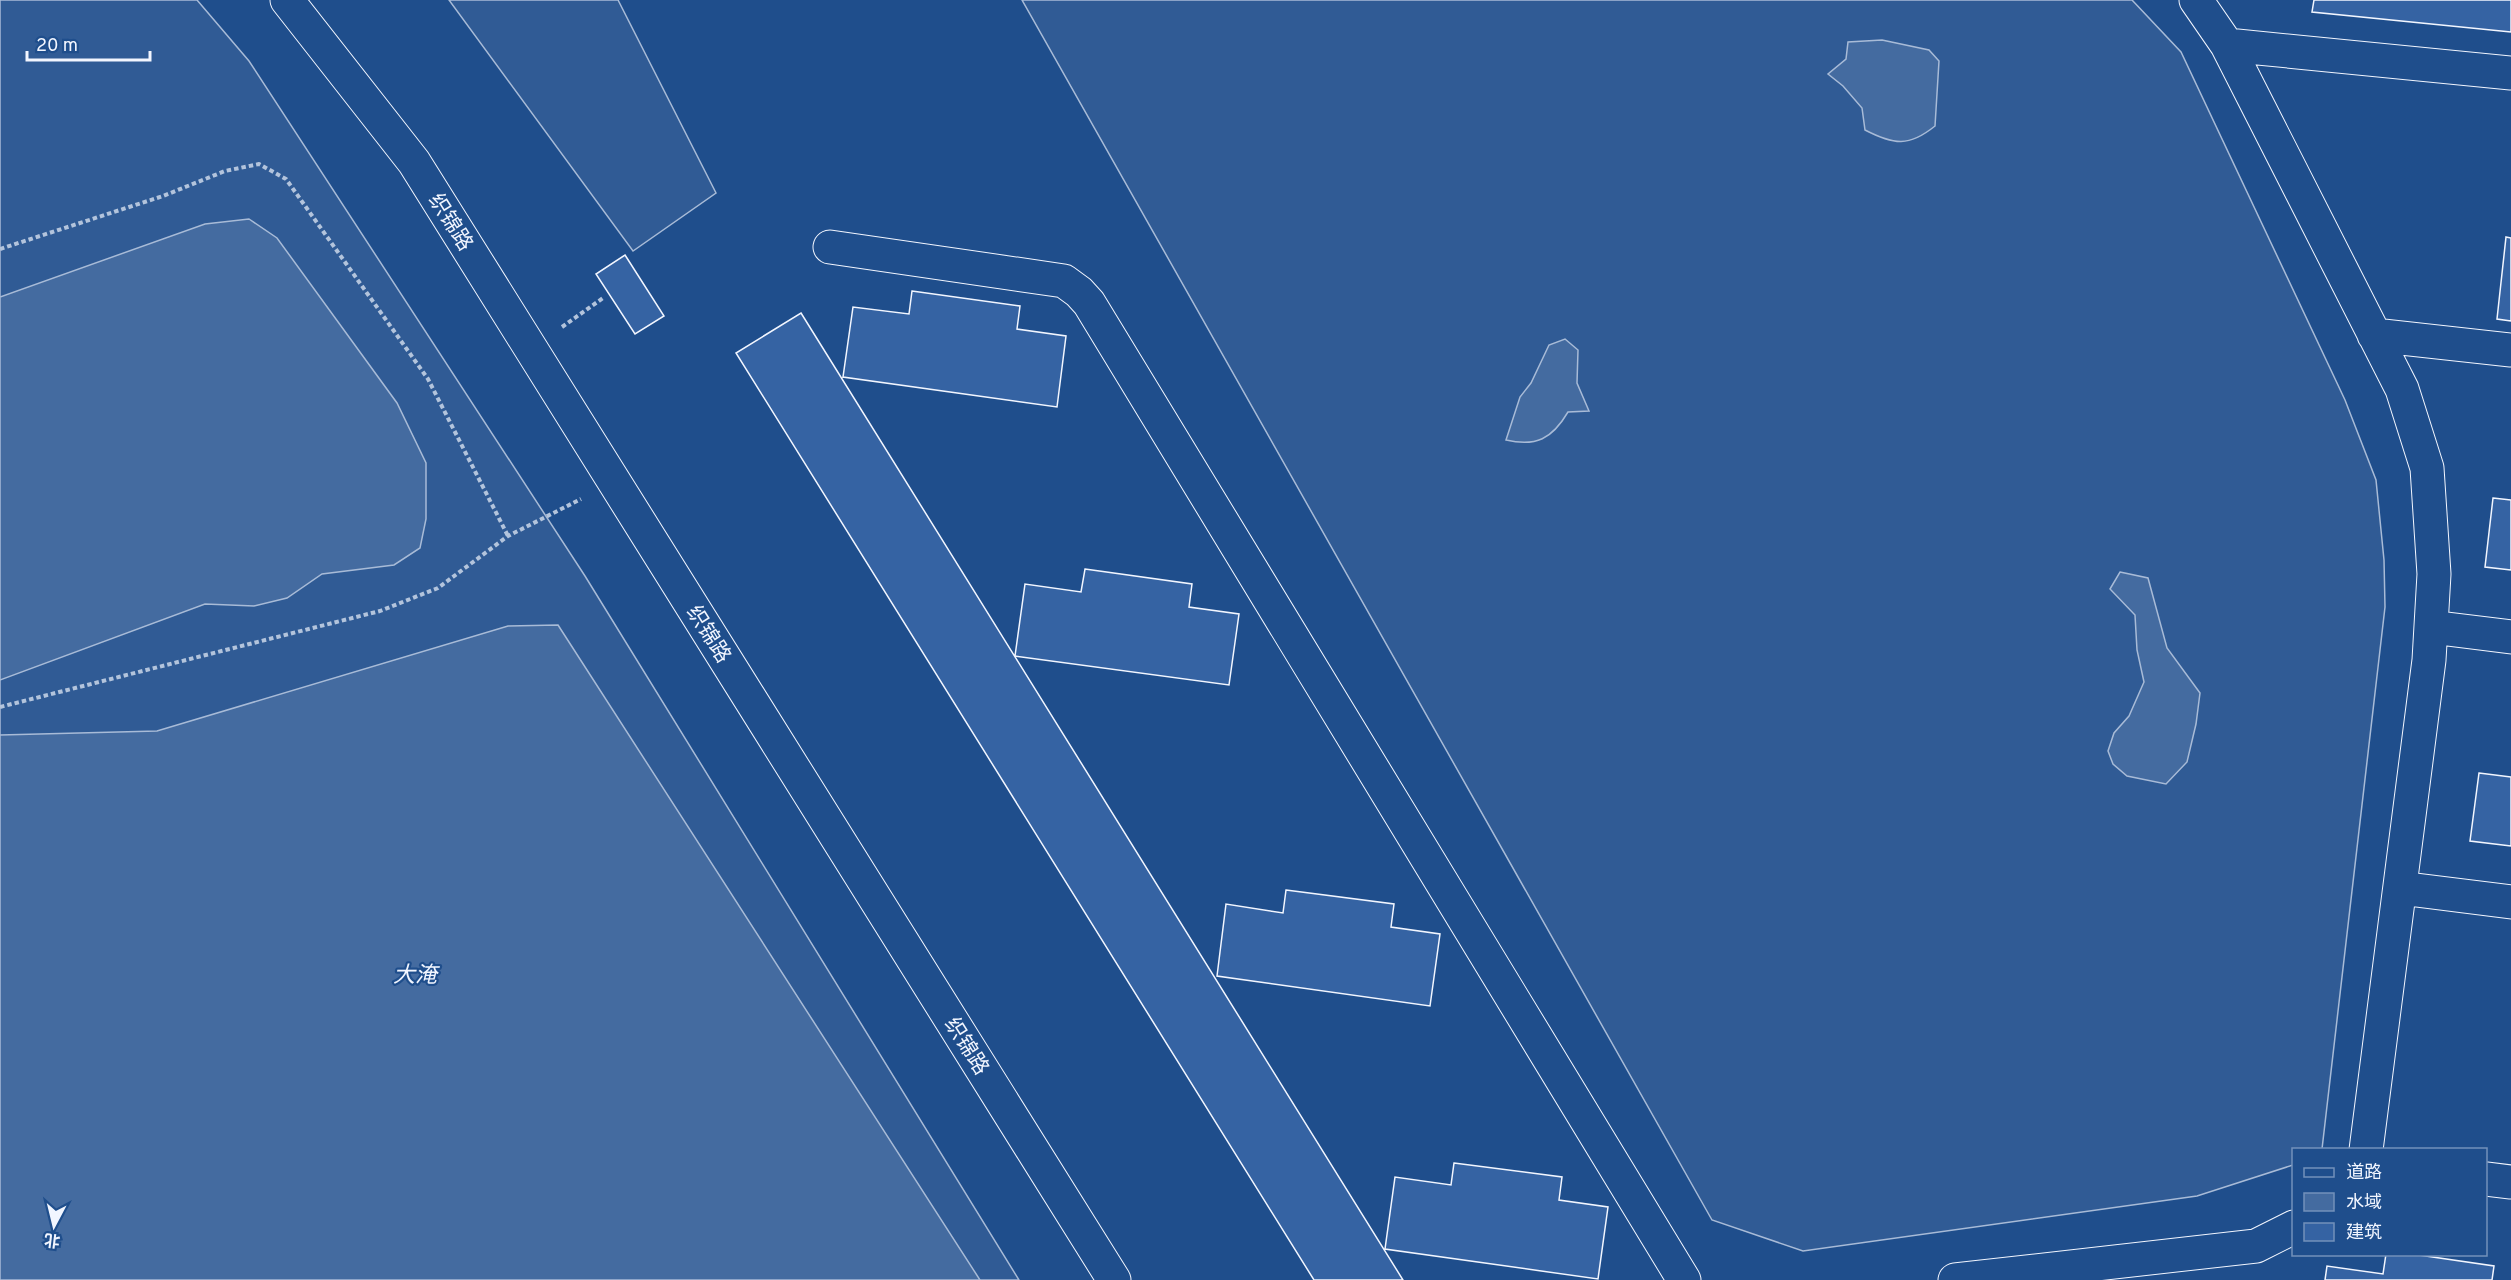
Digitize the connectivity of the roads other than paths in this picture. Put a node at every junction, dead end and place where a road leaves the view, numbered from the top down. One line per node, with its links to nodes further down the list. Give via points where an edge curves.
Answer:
1 (288, 0): 17 (street, 织锦路, via 414,162)
2 (2196, 0): 3 (street)
3 (2228, 45): 4 (street); 6 (street)
4 (2511, 73)
5 (830, 247): 18 (street, via 1064,281 1089,303)
6 (2374, 334): 7 (street); 8 (street, via 2402,389 2427,468 2434,573)
7 (2511, 350)
8 (2431, 627): 9 (street); 10 (street)
9 (2511, 637)
10 (2400, 888): 11 (street); 12 (street)
11 (2511, 902)
12 (2366, 1148)
13 (2487, 1179): 14 (street)
14 (2511, 1182)
15 (2292, 1228): 16 (street, via 2256,1246)
16 (1991, 1278): 19 (street)
17 (1114, 1280)
18 (1684, 1280)
19 (1955, 1280)

